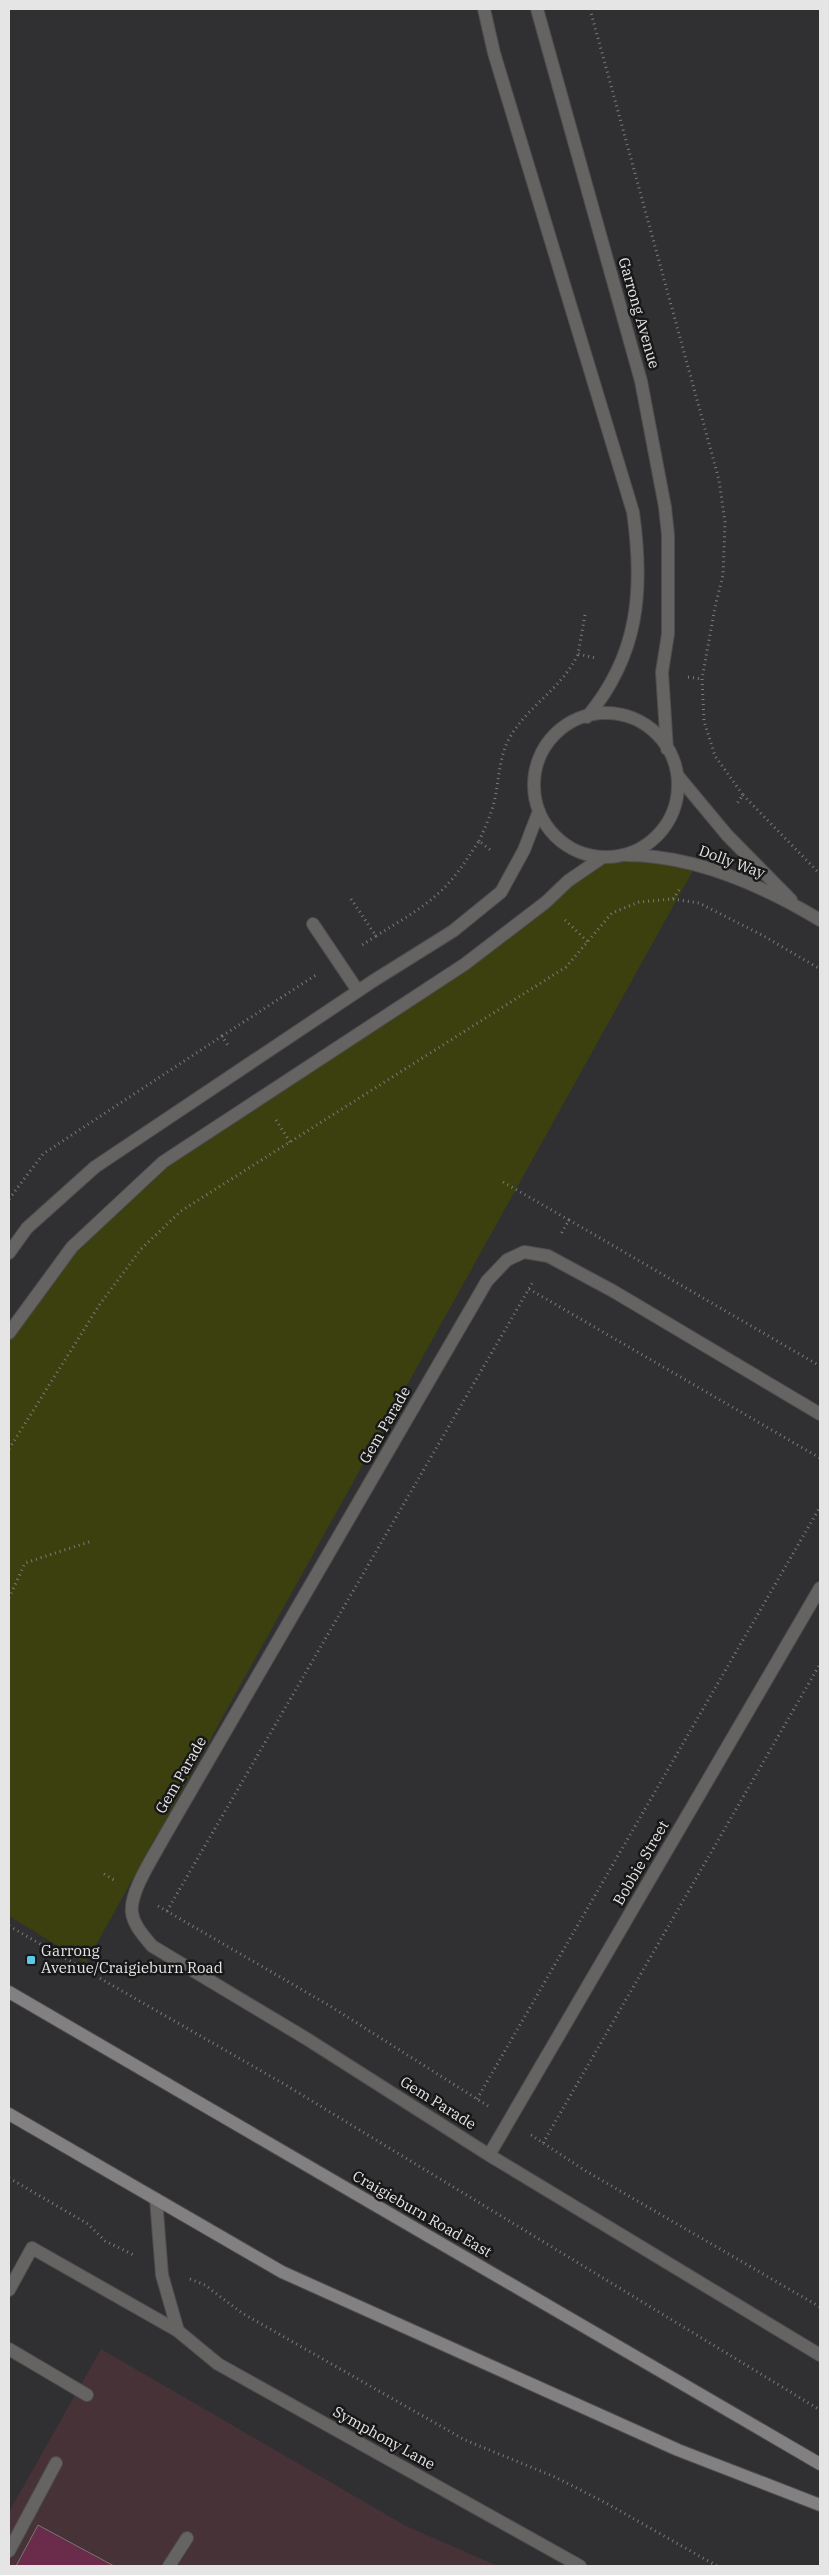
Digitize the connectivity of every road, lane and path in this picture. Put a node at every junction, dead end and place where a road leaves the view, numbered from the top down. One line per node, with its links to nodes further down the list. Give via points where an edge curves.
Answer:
1 (484, 9): 6 (street, via 494,53 633,512 637,538 634,627 618,673 605,696)
2 (537, 9): 7 (street, Garrong Avenue, via 642,381 665,507 668,634 662,672)
3 (590, 9): 5 (path, via 719,480 725,522 723,575)
4 (578, 654): 11 (path, via 570,671 522,718 507,743 499,768 495,800)
5 (702, 679)
6 (587, 717): 7 (street, via 622,715 642,723 660,737); 10 (street, via 559,730 545,747 535,775 534,790)
7 (667, 749): 8 (street)
8 (678, 776): 12 (street, via 677,797 671,817 654,838); 15 (street, Dolly Way, via 727,835)
9 (743, 795): 14 (path)
10 (539, 811): 13 (street, via 549,829 564,843 582,853); 19 (street, via 524,850 501,892 454,931)
11 (479, 841)
12 (625, 855): 13 (street); 15 (street, Dolly Way, via 653,855 712,869)
13 (603, 857): 25 (street, via 465,964 163,1162 72,1247)
14 (820, 874)
15 (796, 905): 16 (street, Dolly Way)
16 (820, 920)
17 (313, 924): 19 (street)
18 (820, 969): 28 (path, via 699,903 673,899 639,902 612,913 566,967 181,1211 141,1249 100,1304)
19 (358, 991): 22 (street, via 95,1167 27,1228)
20 (503, 1182): 21 (path)
21 (569, 1220): 23 (path); 26 (path)
22 (9, 1253)
23 (548, 1256): 24 (path); 27 (street, Gem Parade); 36 (street, Gem Parade, via 524,1252 507,1260 487,1281)
24 (528, 1289): 29 (path); 37 (path)
25 (9, 1332)
26 (820, 1366)
27 (820, 1414)
28 (9, 1449)
29 (820, 1458)
30 (820, 1507): 40 (path)
31 (92, 1541): 33 (path, via 25,1563)
32 (820, 1588): 42 (street, Bobbie Street)
33 (9, 1598)
34 (820, 1664): 43 (path)
35 (104, 1874): 36 (path)
36 (135, 1892): 37 (path); 44 (street, Gem Parade, via 132,1912 138,1928 152,1946)
37 (167, 1911): 40 (path, via 330,2006)
38 (9, 1926): 54 (path, via 284,2084)
39 (9, 1992): 56 (main road, Craigieburn Road East)
40 (477, 2099): 42 (path)
41 (9, 2114): 46 (main road)
42 (510, 2121): 43 (path); 44 (street, Bobbie Street)
43 (542, 2143): 49 (path)
44 (490, 2155): 52 (street, Gem Parade)
45 (9, 2178): 47 (path, via 88,2224 105,2241)
46 (156, 2199): 47 (street); 57 (main road, via 282,2272 678,2450)
47 (162, 2267): 50 (street); 62 (path, via 206,2285 242,2313 465,2440 606,2503)
48 (9, 2290): 50 (street, Symphony Lane, via 32,2248)
49 (820, 2307)
50 (178, 2331): 61 (street, Symphony Lane, via 218,2364)
51 (9, 2348): 53 (street)
52 (820, 2355)
53 (87, 2394)
54 (820, 2410)
55 (56, 2464): 59 (street)
56 (820, 2464)
57 (820, 2504)
58 (187, 2538): 60 (street)
59 (9, 2551)
60 (171, 2565)
61 (580, 2566)
62 (717, 2566)

